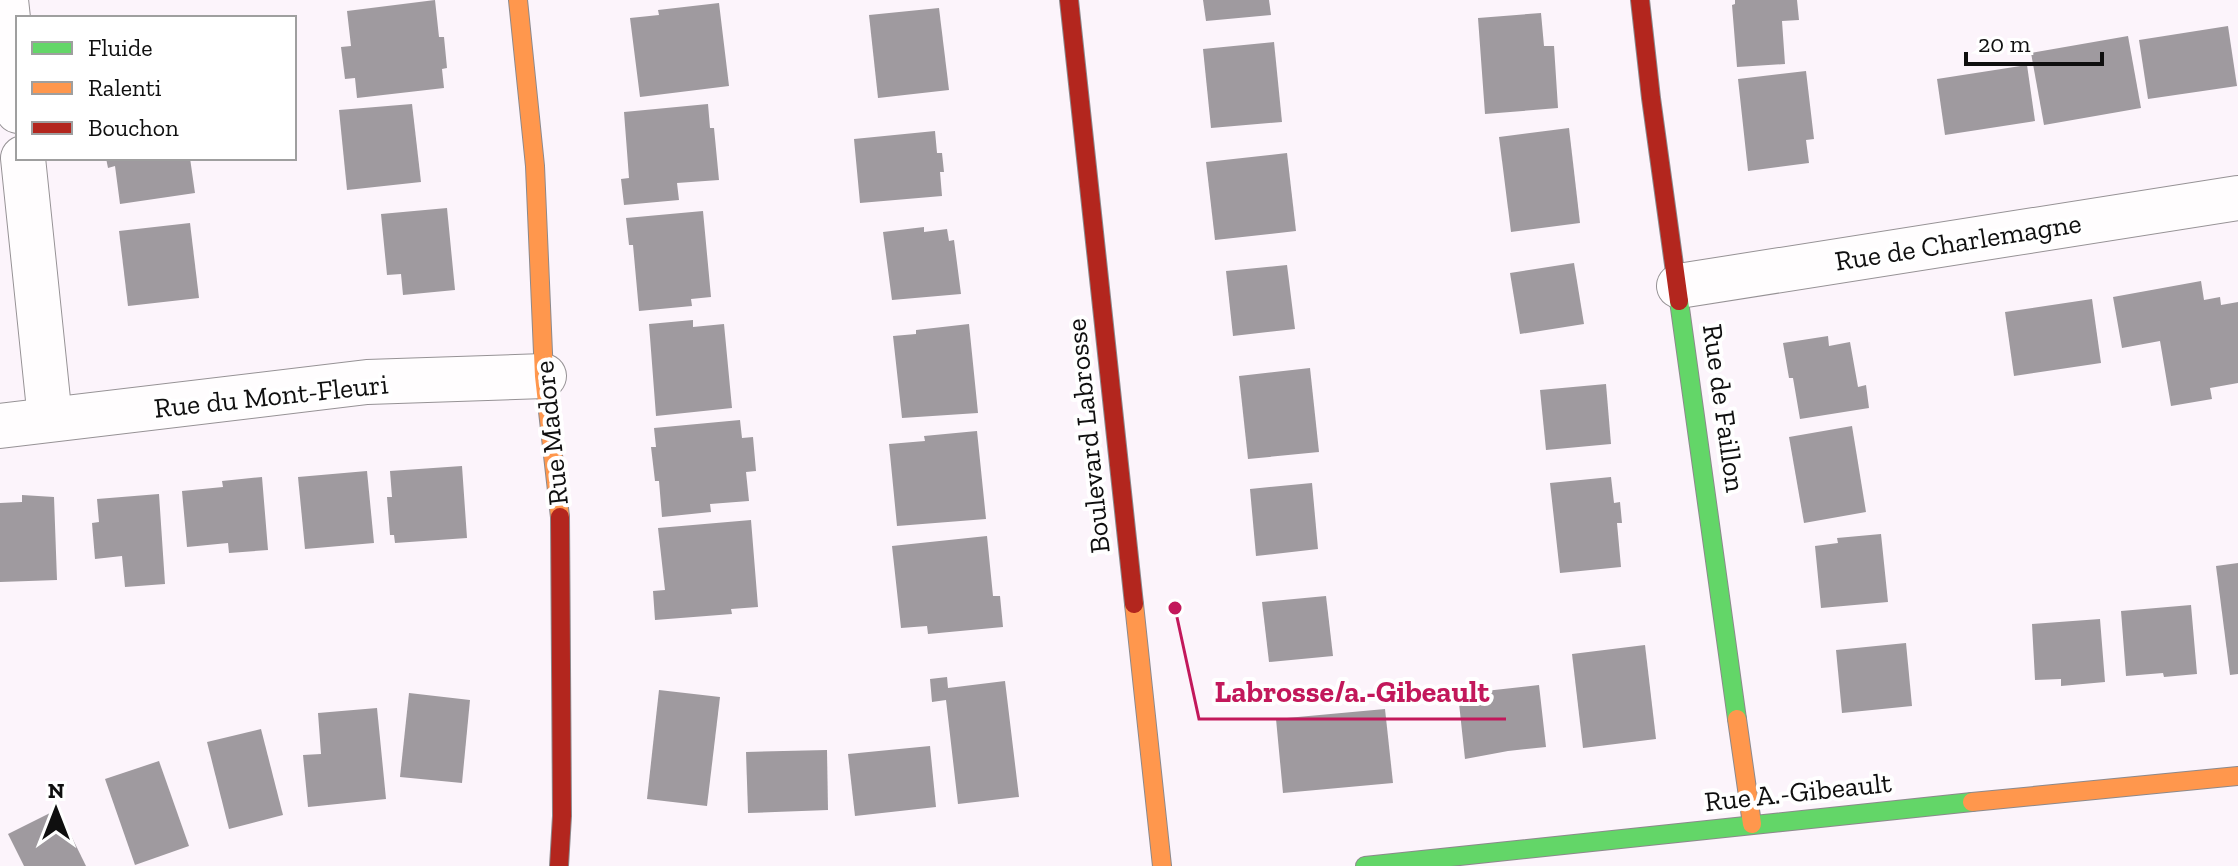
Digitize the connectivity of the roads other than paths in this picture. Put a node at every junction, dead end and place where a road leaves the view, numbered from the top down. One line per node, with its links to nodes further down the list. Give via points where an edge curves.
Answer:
1 (6, 0): 5 (street)
2 (518, 0): 9 (street, Rue Madore, via 535,166)
3 (1069, 0): 15 (street, Boulevard Labrosse)
4 (1640, 0): 8 (street, Rue de Faillon)
5 (16, 92)
6 (23, 160): 10 (street)
7 (2238, 198): 8 (street, Rue de Charlemagne)
8 (1679, 286): 13 (street, Rue de Faillon)
9 (544, 376): 10 (street, Rue du Mont-Fleuri, via 367,382); 14 (street, Rue Madore, via 562,531)
10 (50, 419): 11 (street, Rue du Mont-Fleuri)
11 (0, 426)
12 (2238, 776): 13 (street, Rue A.-Gibeault)
13 (1752, 824): 16 (street, Rue A.-Gibeault)
14 (559, 866)
15 (1162, 866)
16 (1365, 866)

